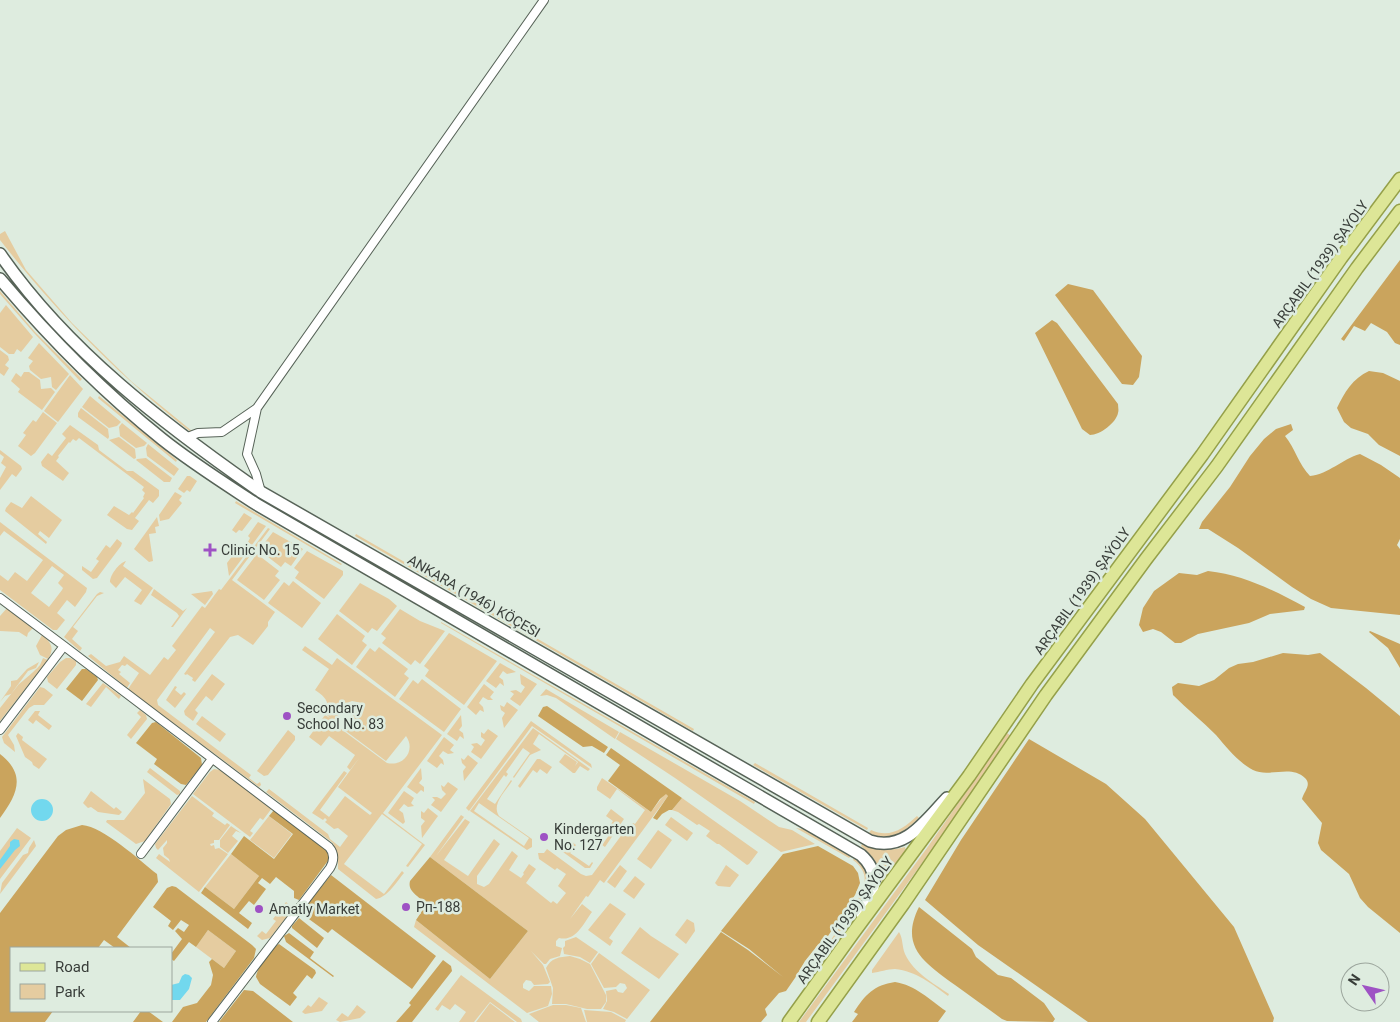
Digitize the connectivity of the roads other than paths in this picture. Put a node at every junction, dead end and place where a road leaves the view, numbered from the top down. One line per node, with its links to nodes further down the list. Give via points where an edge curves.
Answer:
1 (544, 0): 6 (street)
2 (1400, 179): 9 (main road, ARÇABIL (1939) ŞAÝOLY)
3 (1400, 211): 10 (main road)
4 (0, 254): 7 (main road, ANKARA (1946) KÖÇESI, via 76,343)
5 (0, 279): 19 (main road, via 95,382 163,440 248,499 861,855 872,869 874,888)
6 (257, 408): 7 (street, via 222,432); 8 (street, via 247,454)
7 (185, 438): 8 (main road, ANKARA (1946) KÖÇESI)
8 (261, 492): 17 (main road, ANKARA (1946) KÖÇESI, via 870,841 888,844 907,837)
9 (1162, 508): 10 (main road); 11 (main road, ARÇABIL (1939) ŞAÝOLY)
10 (1176, 519): 12 (main road)
11 (1132, 548): 12 (main road); 17 (main road, ARÇABIL (1939) ŞAÝOLY, via 1016,705)
12 (1146, 559): 20 (main road, via 1041,702)
13 (0, 598): 14 (street)
14 (64, 646): 15 (street); 16 (street)
15 (0, 730)
16 (212, 760): 18 (street); 21 (street, via 330,848 334,858 330,868)
17 (969, 776): 19 (main road, ARÇABIL (1939) ŞAÝOLY)
18 (141, 854)
19 (852, 933): 22 (main road, ARÇABIL (1939) ŞAÝOLY)
20 (830, 1007): 23 (main road); 24 (main road)
21 (212, 1022)
22 (789, 1022)
23 (818, 1022)
24 (825, 1022)

